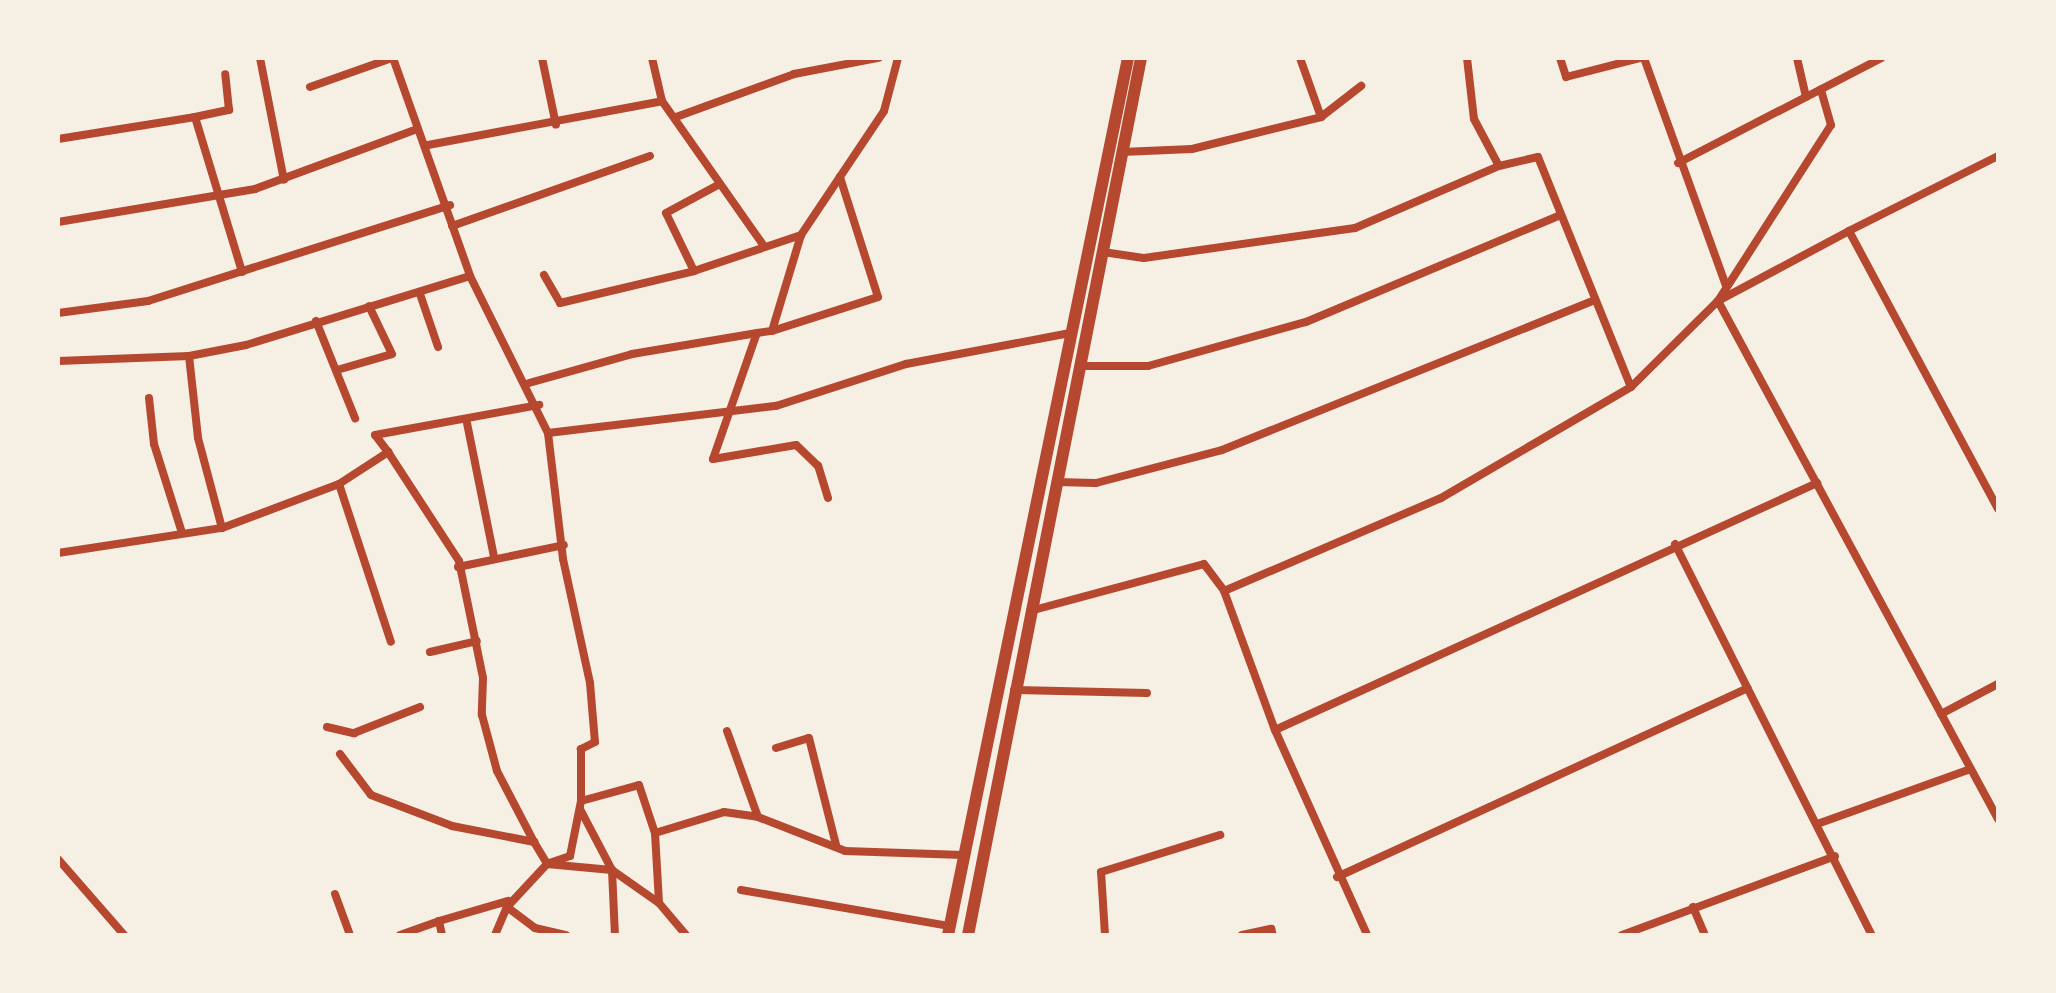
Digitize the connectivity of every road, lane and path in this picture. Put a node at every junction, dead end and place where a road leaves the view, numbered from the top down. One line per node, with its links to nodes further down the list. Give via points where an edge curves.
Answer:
1 (260, 58): 35 (street)
2 (393, 58): 18 (street); 26 (street)
3 (542, 58): 25 (street)
4 (652, 58): 21 (street)
5 (878, 58): 23 (street, via 794,74)
6 (898, 58): 34 (street, via 884,111)
7 (1128, 58): 59 (main road)
8 (1141, 58): 29 (main road)
9 (1300, 58): 24 (street)
10 (1467, 58): 33 (street, via 1474,119)
11 (1560, 58): 15 (street, via 1566,77)
12 (1642, 58): 15 (street); 32 (street)
13 (1797, 58): 20 (street)
14 (1881, 58): 19 (street)
15 (1627, 60)
16 (225, 74): 22 (street, via 229,110)
17 (1361, 86): 24 (street)
18 (310, 87)
19 (1821, 89): 20 (street); 50 (street, via 1831,125)
20 (1806, 97): 32 (street)
21 (662, 101): 23 (street); 25 (street)
22 (195, 117): 27 (street); 37 (street)
23 (676, 117): 36 (street)
24 (1321, 117): 29 (street, via 1192,149)
25 (556, 125): 28 (street)
26 (417, 129): 28 (street); 35 (street)
27 (58, 139)
28 (428, 145): 38 (street)
29 (1122, 152): 45 (main road)
30 (650, 156): 41 (street)
31 (1998, 156): 42 (street)
32 (1678, 163): 50 (street)
33 (1499, 166): 39 (street, via 1538,157); 45 (street, via 1355,228 1144,258)
34 (840, 177): 43 (street); 57 (street, via 878,297)
35 (284, 180): 37 (street)
36 (718, 185): 44 (street); 46 (street, via 666,213)
37 (217, 196): 40 (street); 47 (street)
38 (450, 205): 41 (street); 47 (street)
39 (1558, 216): 53 (street); 63 (street, via 1306,322 1148,366)
40 (58, 222)
41 (452, 226): 49 (street)
42 (1849, 231): 52 (street); 78 (street)
43 (801, 235): 44 (street); 57 (street)
44 (764, 246): 46 (street)
45 (1103, 252): 63 (main road)
46 (694, 271): 48 (street, via 560,303)
47 (242, 272): 55 (street, via 148,301)
48 (544, 275)
49 (470, 276): 51 (street); 65 (street)
50 (1726, 286): 52 (street)
51 (420, 294): 54 (street); 60 (street)
52 (1718, 301): 66 (street); 75 (street)
53 (1591, 302): 66 (street); 74 (street, via 1222,450 1096,483)
54 (369, 306): 56 (street); 64 (street, via 392,354)
55 (58, 313)
56 (316, 321): 61 (street); 64 (street)
57 (772, 331): 58 (street)
58 (757, 333): 65 (street, via 646,351); 69 (street)
59 (1070, 333): 69 (street, via 906,364 834,393); 103 (main road)
60 (438, 347)
61 (189, 356): 62 (street); 79 (street, via 198,438)
62 (58, 361)
63 (1082, 366): 74 (main road)
64 (337, 370): 70 (street)
65 (529, 383): 68 (street)
66 (1631, 387): 86 (street, via 1441,498)
67 (149, 398): 80 (street, via 154,444)
68 (539, 405): 71 (street); 72 (street)
69 (723, 415): 72 (street); 77 (street, via 713,459 796,445 818,466)
70 (355, 418)
71 (467, 423): 73 (street, via 375,435); 84 (street)
72 (548, 433): 82 (street)
73 (388, 452): 76 (street); 85 (street)
74 (1056, 482): 87 (main road)
75 (1817, 483): 81 (street); 96 (street)
76 (339, 484): 79 (street); 89 (street)
77 (828, 498)
78 (1998, 509)
79 (222, 528): 80 (street)
80 (182, 533): 83 (street)
81 (1675, 544): 92 (street); 98 (street)
82 (564, 545): 84 (street); 105 (street, via 595,742 581,749)
83 (58, 553)
84 (494, 557): 85 (street)
85 (458, 567): 88 (street)
86 (1224, 591): 87 (street, via 1204,564); 98 (street)
87 (1029, 611): 93 (main road)
88 (477, 641): 90 (street); 111 (street, via 489,743)
89 (391, 642)
90 (430, 652)
91 (1998, 684): 96 (street)
92 (1748, 688): 108 (street); 118 (street)
93 (1013, 690): 94 (street); 104 (main road)
94 (1147, 693)
95 (420, 707): 97 (street, via 354,733)
96 (1941, 714): 102 (street)
97 (327, 727)
98 (1275, 730): 118 (street)
99 (727, 731): 106 (street)
100 (776, 748): 112 (street, via 809,738)
101 (340, 754): 111 (street, via 371,795 452,826)
102 (1971, 769): 107 (street); 108 (street)
103 (974, 798): 104 (main road); 113 (main road)
104 (991, 804): 134 (main road)
105 (581, 805): 109 (street, via 639,785); 116 (street, via 570,856); 117 (street)
106 (758, 817): 109 (street, via 724,812); 112 (street)
107 (1998, 819)
108 (1820, 823): 114 (street)
109 (655, 833): 121 (street)
110 (1220, 835): 135 (street, via 1101,872)
111 (534, 842): 116 (street)
112 (836, 845): 113 (street)
113 (963, 855): 125 (main road)
114 (1835, 856): 123 (street); 141 (street)
115 (58, 859): 126 (street)
116 (547, 864): 117 (street); 122 (street)
117 (612, 870): 121 (street); 132 (street)
118 (1337, 877): 138 (street)
119 (741, 890): 125 (street)
120 (335, 894): 127 (street)
121 (659, 903): 133 (street)
122 (507, 904): 124 (street); 130 (street); 131 (street, via 535,928)
123 (1693, 907): 139 (street); 140 (street)
124 (439, 921): 128 (street); 129 (street)
125 (949, 930)
126 (124, 935)
127 (350, 935)
128 (400, 935)
129 (442, 935)
130 (495, 935)
131 (566, 935)
132 (615, 935)
133 (686, 935)
134 (968, 935)
135 (1105, 935)
136 (1242, 935): 137 (street, via 1271,929)
137 (1273, 935)
138 (1367, 935)
139 (1622, 935)
140 (1705, 935)
141 (1872, 935)

